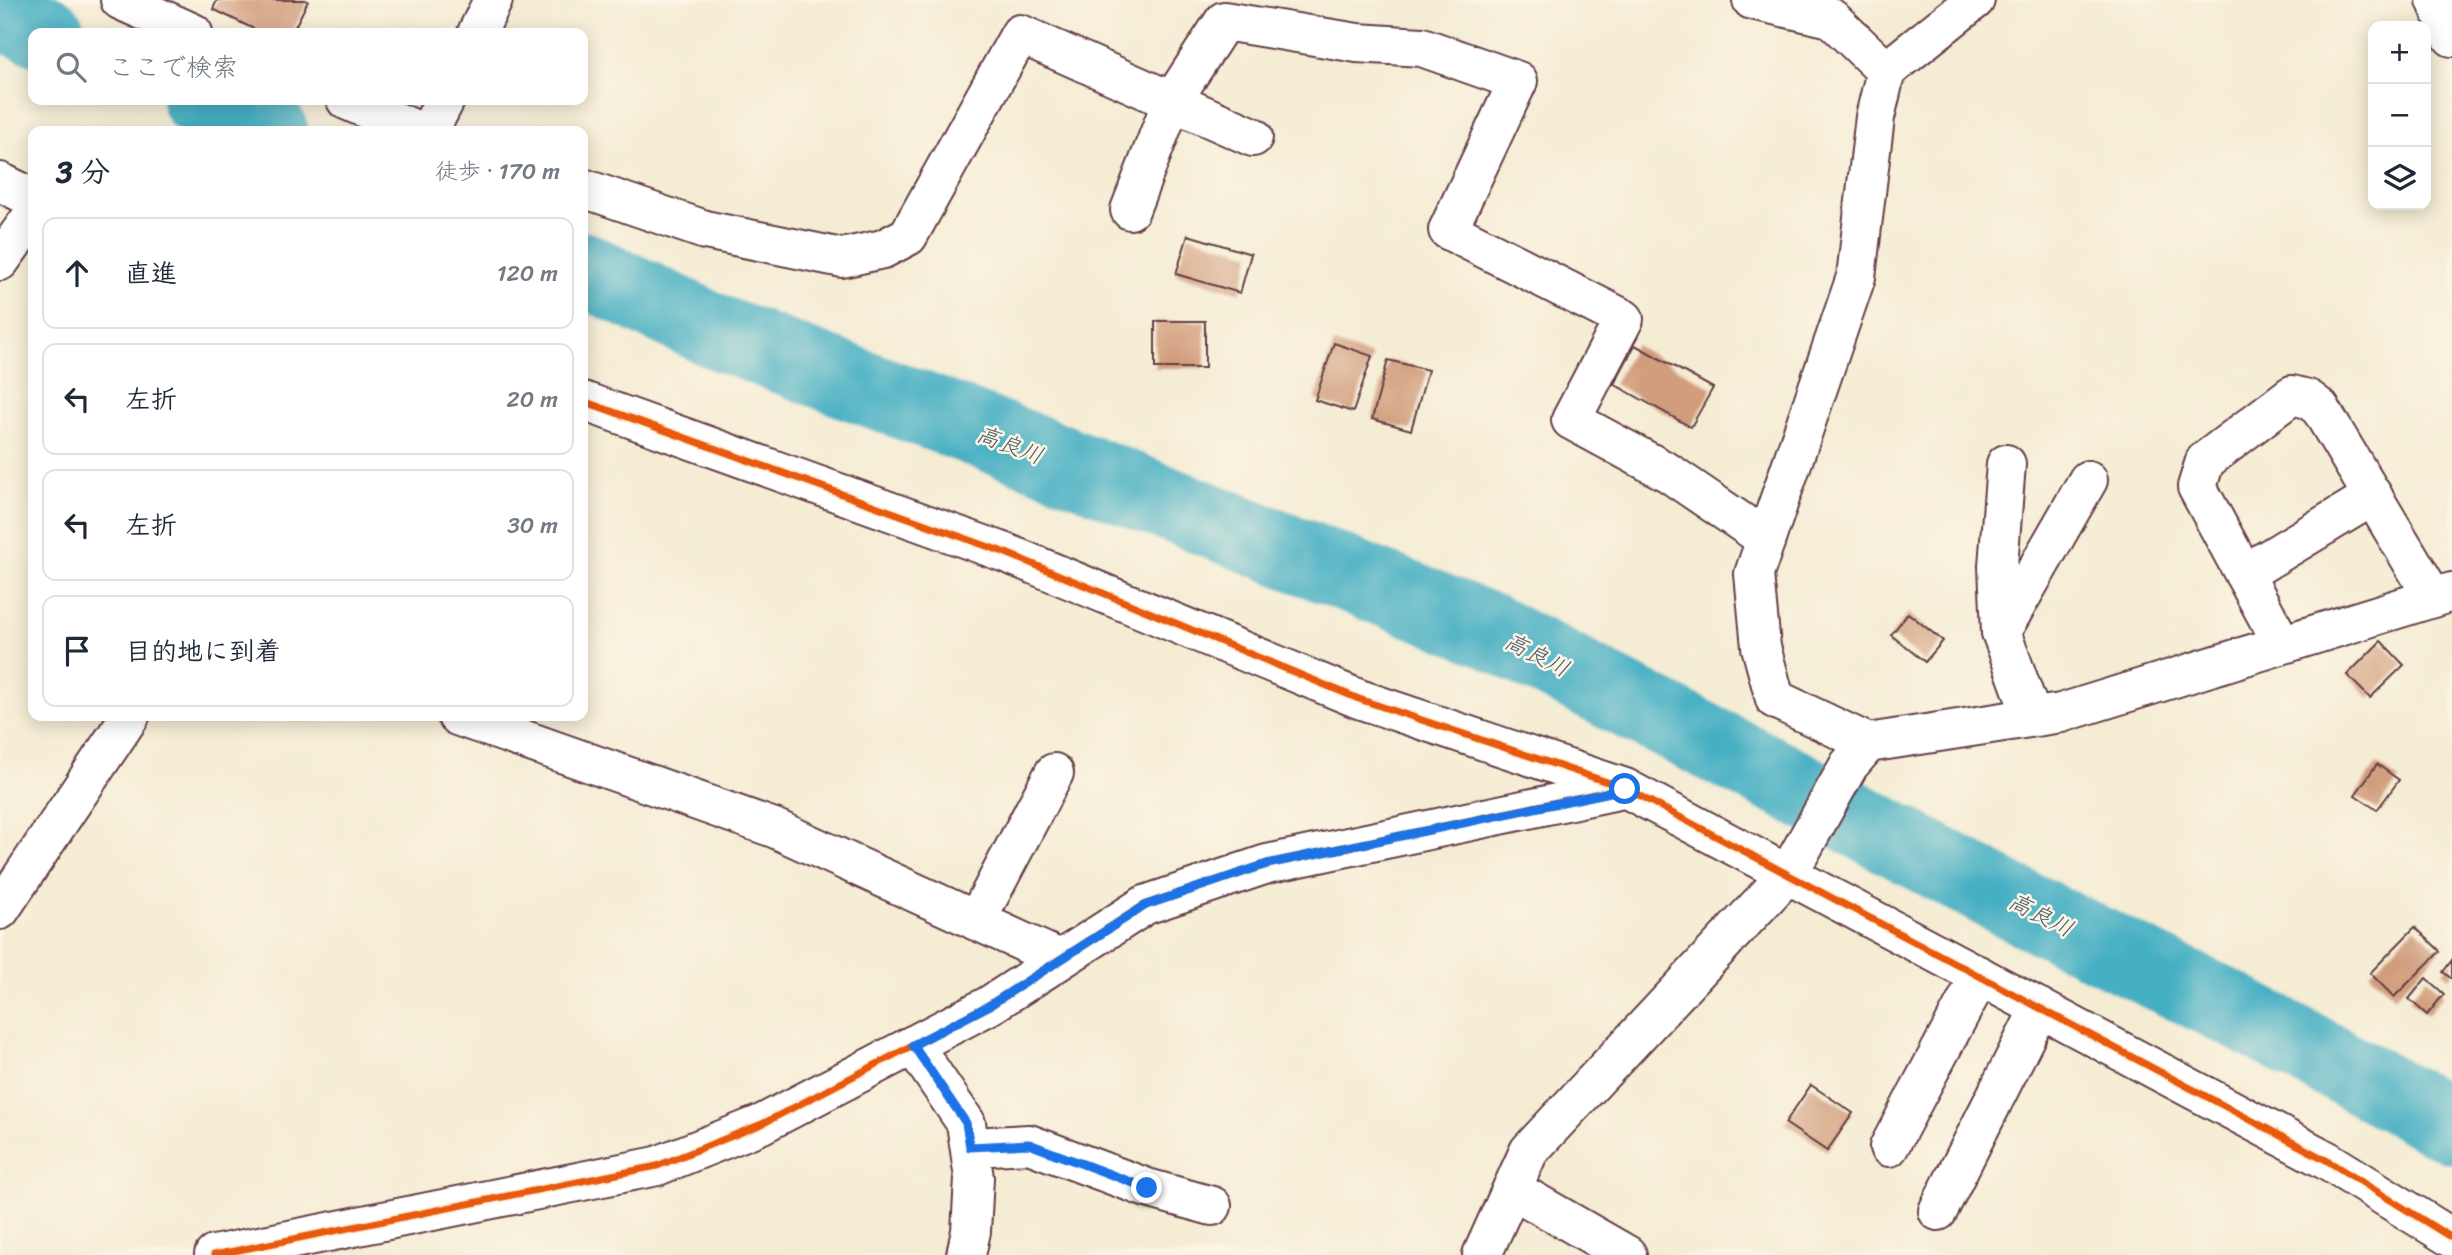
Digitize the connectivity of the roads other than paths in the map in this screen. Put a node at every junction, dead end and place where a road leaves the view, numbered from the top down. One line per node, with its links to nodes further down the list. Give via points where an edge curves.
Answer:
1 (120, 0): 6 (street)
2 (494, 0): 7 (street)
3 (1752, 0): 9 (street, via 1830,18)
4 (1975, 0): 9 (street)
5 (2436, 0): 8 (street)
6 (182, 28)
7 (480, 28)
8 (2452, 37)
9 (1886, 71): 26 (street, via 1875,117 1856,277)
10 (1172, 101): 15 (street); 17 (street, via 1020,34 908,236 883,249 842,258 705,230); 19 (street); 26 (street, via 1224,21 1357,43 1422,47 1518,81 1448,230 1623,319 1571,420 1670,473)
11 (358, 105): 13 (street)
12 (442, 105): 14 (street)
13 (406, 126)
14 (432, 126)
15 (1253, 137)
16 (0, 181): 18 (street)
17 (588, 190)
18 (28, 195)
19 (1130, 210)
20 (28, 222): 21 (street)
21 (0, 261)
22 (588, 403): 36 (street, via 1006,553 1359,699)
23 (2006, 464): 29 (street, via 1998,566)
24 (2088, 480): 29 (street)
25 (2373, 496): 27 (street); 27 (street, via 2320,408 2292,395 2204,461 2197,487); 28 (street)
26 (1766, 538): 34 (street, via 1754,574 1761,647 1775,699)
27 (2244, 574): 30 (street)
28 (2442, 594): 30 (street)
29 (2001, 632): 31 (street)
30 (2281, 644): 31 (street, via 2061,713)
31 (2032, 717): 34 (street)
32 (127, 721): 38 (street)
33 (471, 721): 39 (street, via 774,828)
34 (1858, 754): 37 (street)
35 (1054, 773): 39 (street)
36 (1625, 789): 37 (street); 40 (street, via 1267,864 1146,905)
37 (1794, 864): 41 (street); 46 (street, via 1529,1151)
38 (0, 910)
39 (976, 921): 40 (street)
40 (1060, 959): 43 (street, via 990,1005)
41 (1980, 976): 42 (street); 45 (street)
42 (2040, 1008): 48 (street); 49 (street, via 2326,1160)
43 (913, 1045): 44 (street, via 966,1123); 50 (street, via 762,1124 657,1166)
44 (970, 1147): 47 (street, via 1029,1144 1147,1188); 51 (street, via 974,1178)
45 (1889, 1147)
46 (1512, 1189): 52 (street); 53 (street)
47 (1212, 1206)
48 (1938, 1211)
49 (2452, 1238)
50 (214, 1255)
51 (966, 1255)
52 (1482, 1255)
53 (1628, 1255)

